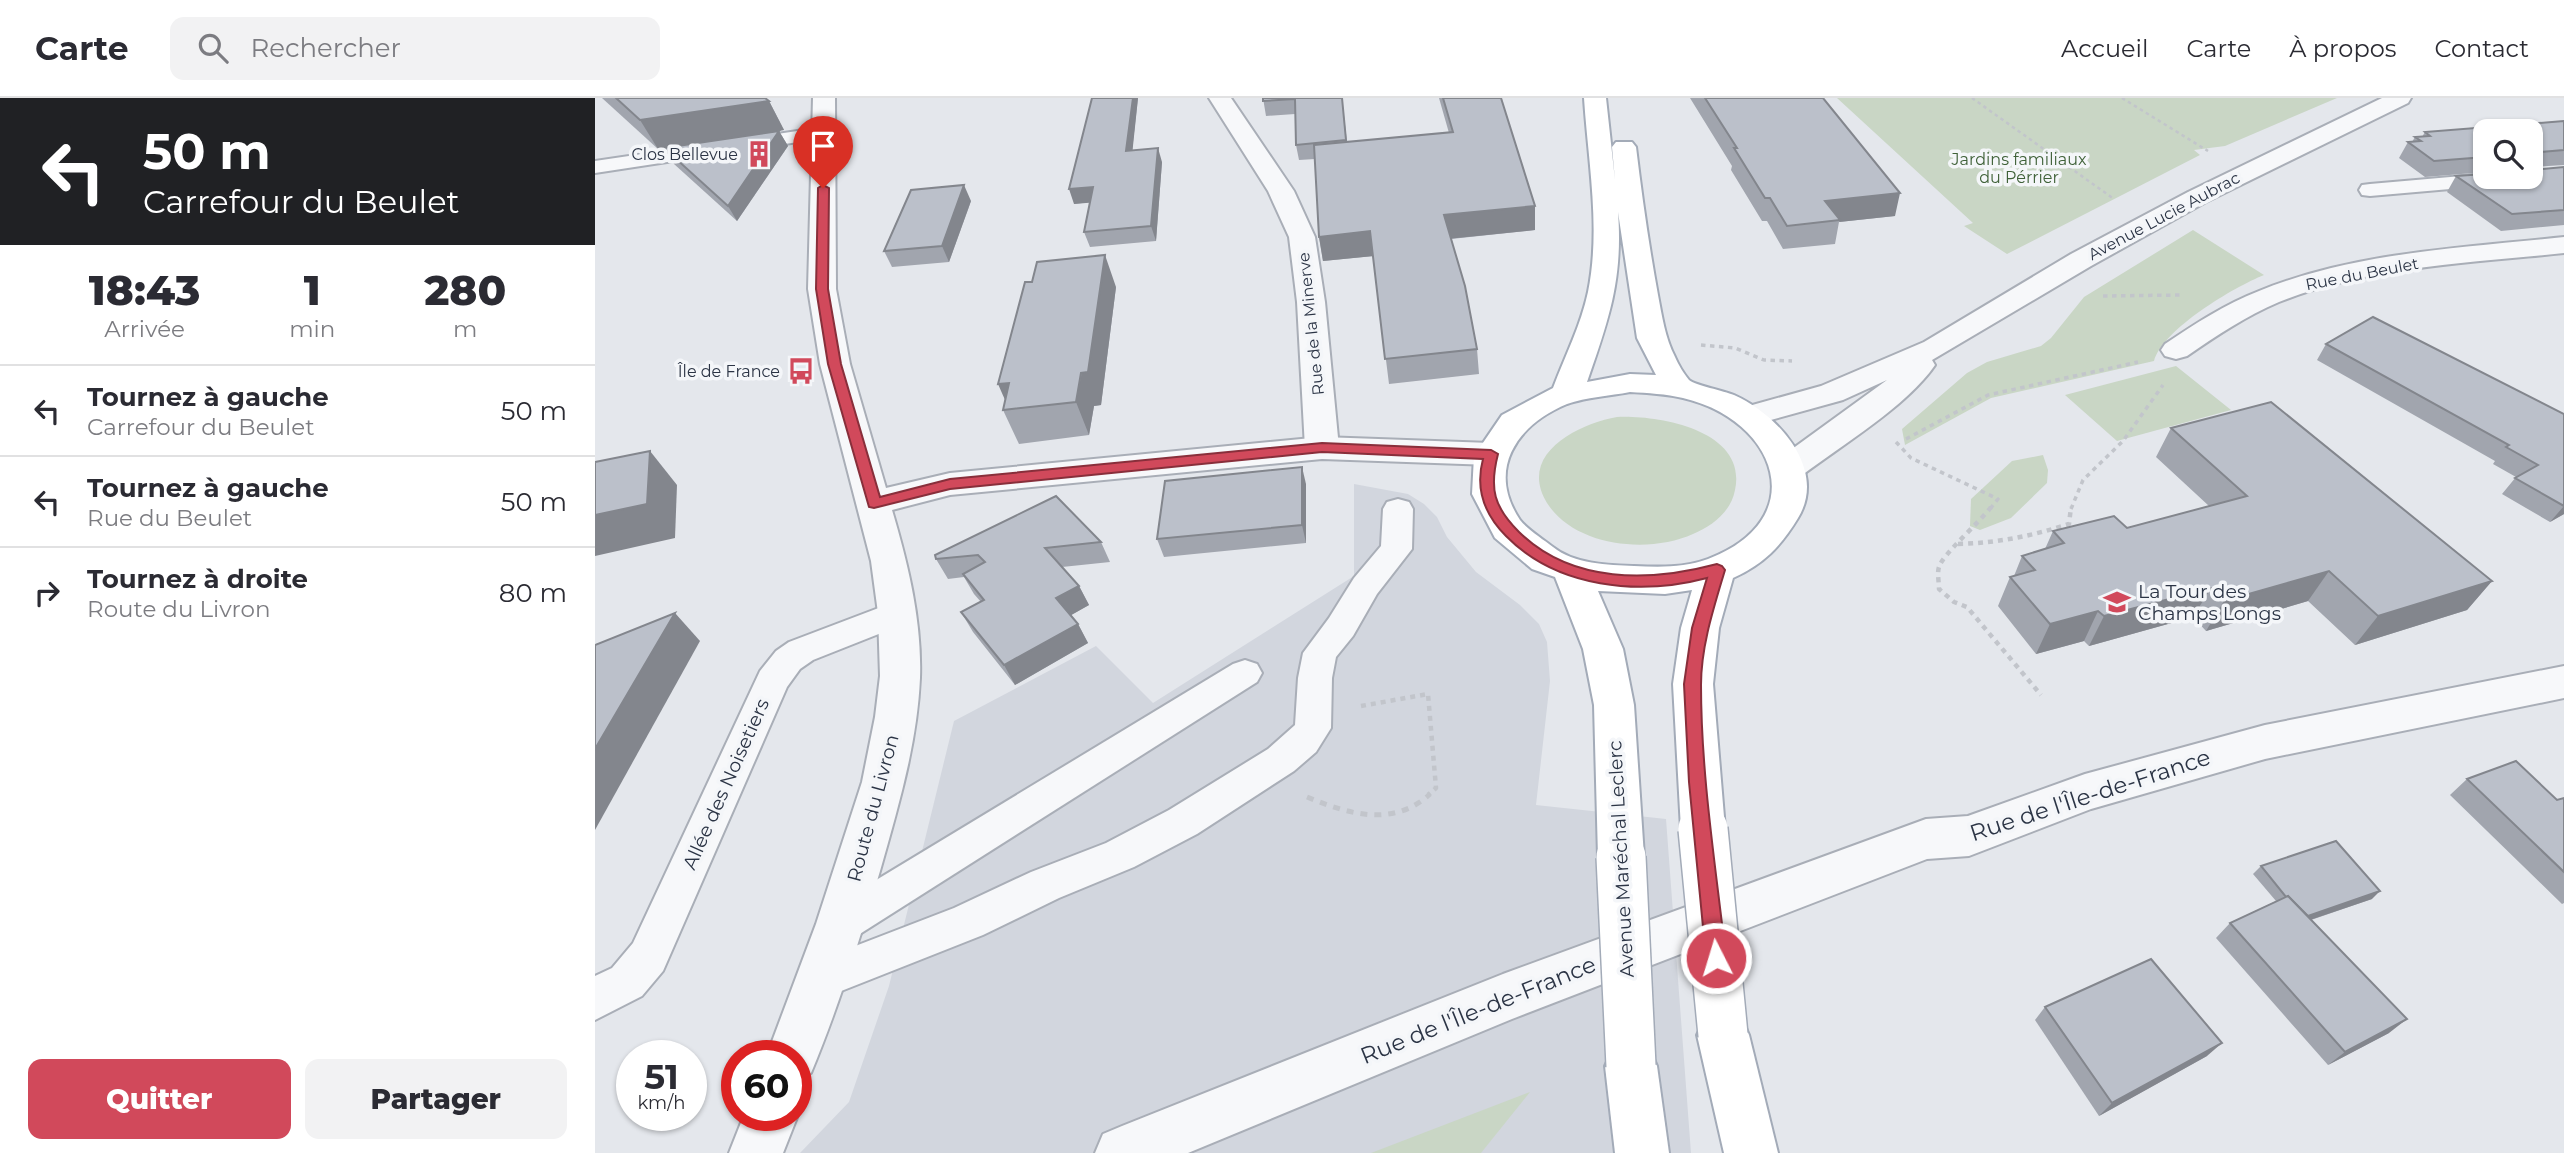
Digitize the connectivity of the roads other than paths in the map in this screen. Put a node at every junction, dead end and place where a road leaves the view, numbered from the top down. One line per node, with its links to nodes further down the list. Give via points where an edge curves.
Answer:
1 (824, 98): 6 (street, Route du Livron)
2 (1220, 98): 16 (street, Rue de la Minerve, via 1282,191 1302,237)
3 (1595, 98): 14 (main road, via 1605,270 1598,306)
4 (1619, 98): 13 (main road, via 1633,232 1655,345)
5 (2400, 98): 11 (street, Avenue Lucie Aubrac, via 2148,223)
6 (824, 133): 7 (lane); 19 (street, Route du Livron, via 822,289 835,364)
7 (595, 167)
8 (2473, 181): 9 (lane)
9 (2370, 190)
10 (2564, 245): 12 (street, Rue du Beulet, via 2350,272 2280,292 2216,324)
11 (1935, 348): 15 (street, Avenue Lucie Aubrac, via 1832,393); 18 (street, Avenue Lucie Aubrac, via 1894,391)
12 (2176, 351)
13 (1679, 388): 14 (main road, via 1630,383); 15 (main road, via 1716,399)
14 (1567, 393): 17 (main road, via 1519,418)
15 (1749, 416): 18 (main road, via 1773,439)
16 (1322, 447): 17 (street); 19 (street, via 950,484)
17 (1491, 454): 22 (main road, via 1487,487 1499,520 1528,549)
18 (1789, 468): 21 (main road, via 1789,500 1781,521 1756,548)
19 (874, 503): 23 (street, Route du Livron)
20 (1398, 509): 27 (lane, via 1397,550 1365,586 1320,653 1316,714 1313,729 1303,742 1183,822 1120,855 968,922)
21 (1717, 570): 22 (main road, via 1644,582 1607,580); 29 (main road, bridge, via 1700,628 1693,684)
22 (1571, 571): 31 (main road, Avenue Maréchal Leclerc, bridge, via 1603,649 1613,695)
23 (897, 613): 26 (street, Route du Livron, via 897,717 884,782); 28 (lane, Allée des Noisetiers, via 801,651 772,681 648,957 627,982)
24 (1245, 673): 26 (lane)
25 (2564, 682): 34 (street, Rue de l'Île-de-France, via 2265,742 2085,792 1969,836 1926,839 1503,998)
26 (840, 924): 27 (street, Route du Livron)
27 (821, 979): 30 (street, Route du Livron)
28 (595, 999)
29 (1723, 1035): 37 (main road); 38 (main road)
30 (799, 1040)
31 (1631, 1066): 35 (main road); 36 (main road, Avenue Maréchal Leclerc)
32 (765, 1131): 33 (street)
33 (756, 1153)
34 (1122, 1153)
35 (1622, 1153)
36 (1642, 1153)
37 (1725, 1153)
38 (1751, 1153)

